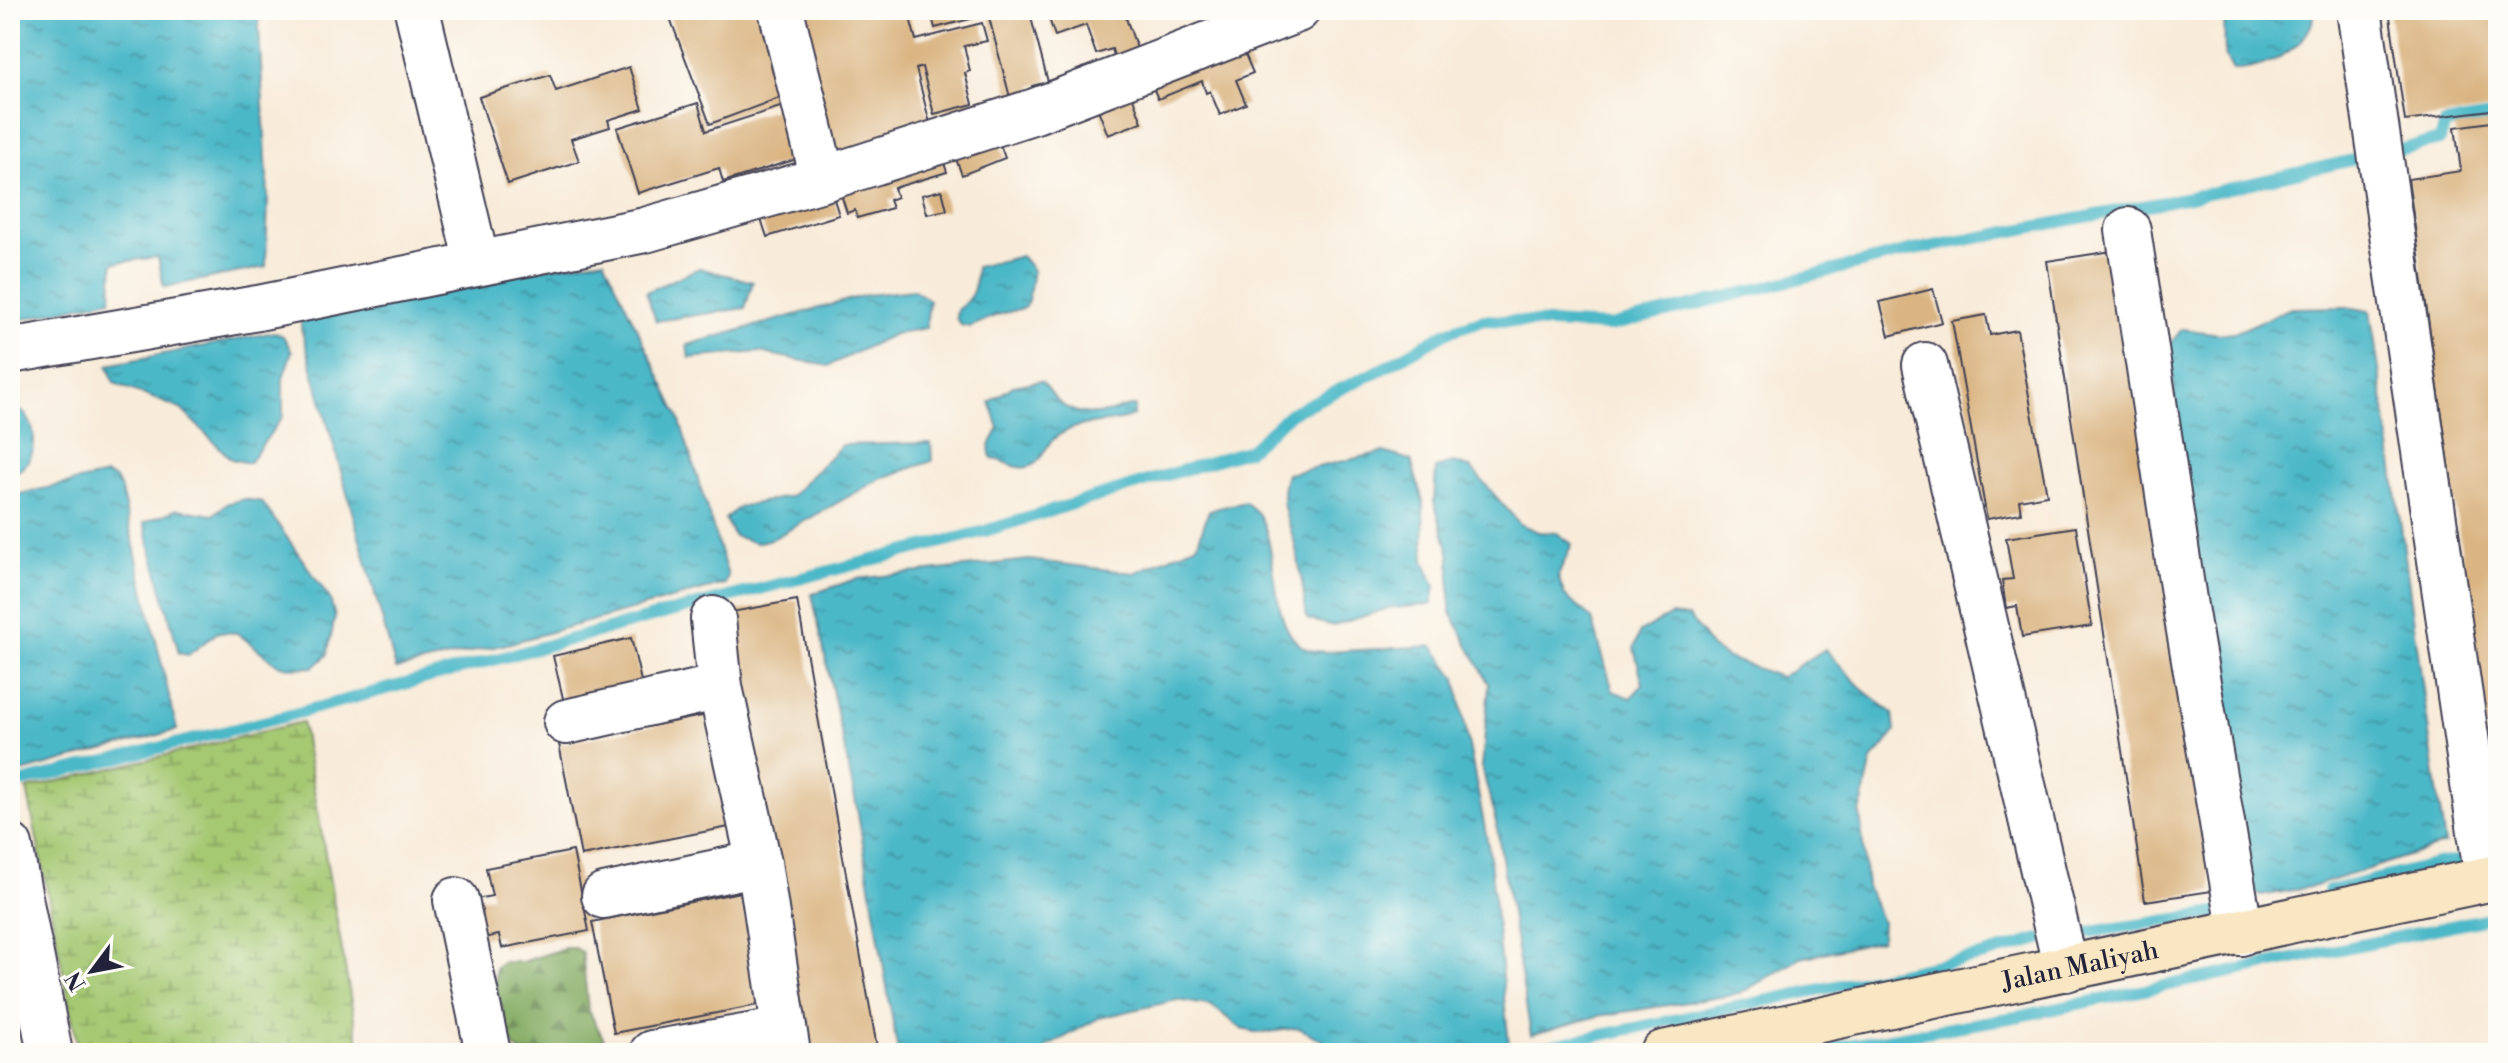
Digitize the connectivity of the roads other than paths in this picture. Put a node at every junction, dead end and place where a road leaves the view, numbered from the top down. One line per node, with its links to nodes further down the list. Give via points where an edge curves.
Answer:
1 (417, 10): 7 (street)
2 (781, 10): 5 (street)
3 (1297, 10): 5 (street, via 1035,111)
4 (2359, 10): 15 (street)
5 (823, 179): 7 (street, via 645,230)
6 (2128, 230): 18 (street, via 2186,613)
7 (477, 263): 8 (street)
8 (10, 351)
9 (1925, 365): 19 (street)
10 (713, 619): 11 (street)
11 (720, 687): 12 (street); 14 (street)
12 (566, 722)
13 (10, 846): 21 (street)
14 (759, 863): 16 (street); 20 (street)
15 (2487, 864): 18 (street, Jalan Maliyah)
16 (604, 896)
17 (456, 900): 22 (street)
18 (2239, 915): 19 (street, Jalan Maliyah)
19 (2066, 969): 24 (street, Jalan Maliyah)
20 (786, 1042): 23 (street)
21 (50, 1053)
22 (488, 1053)
23 (652, 1053)
24 (1663, 1053)

